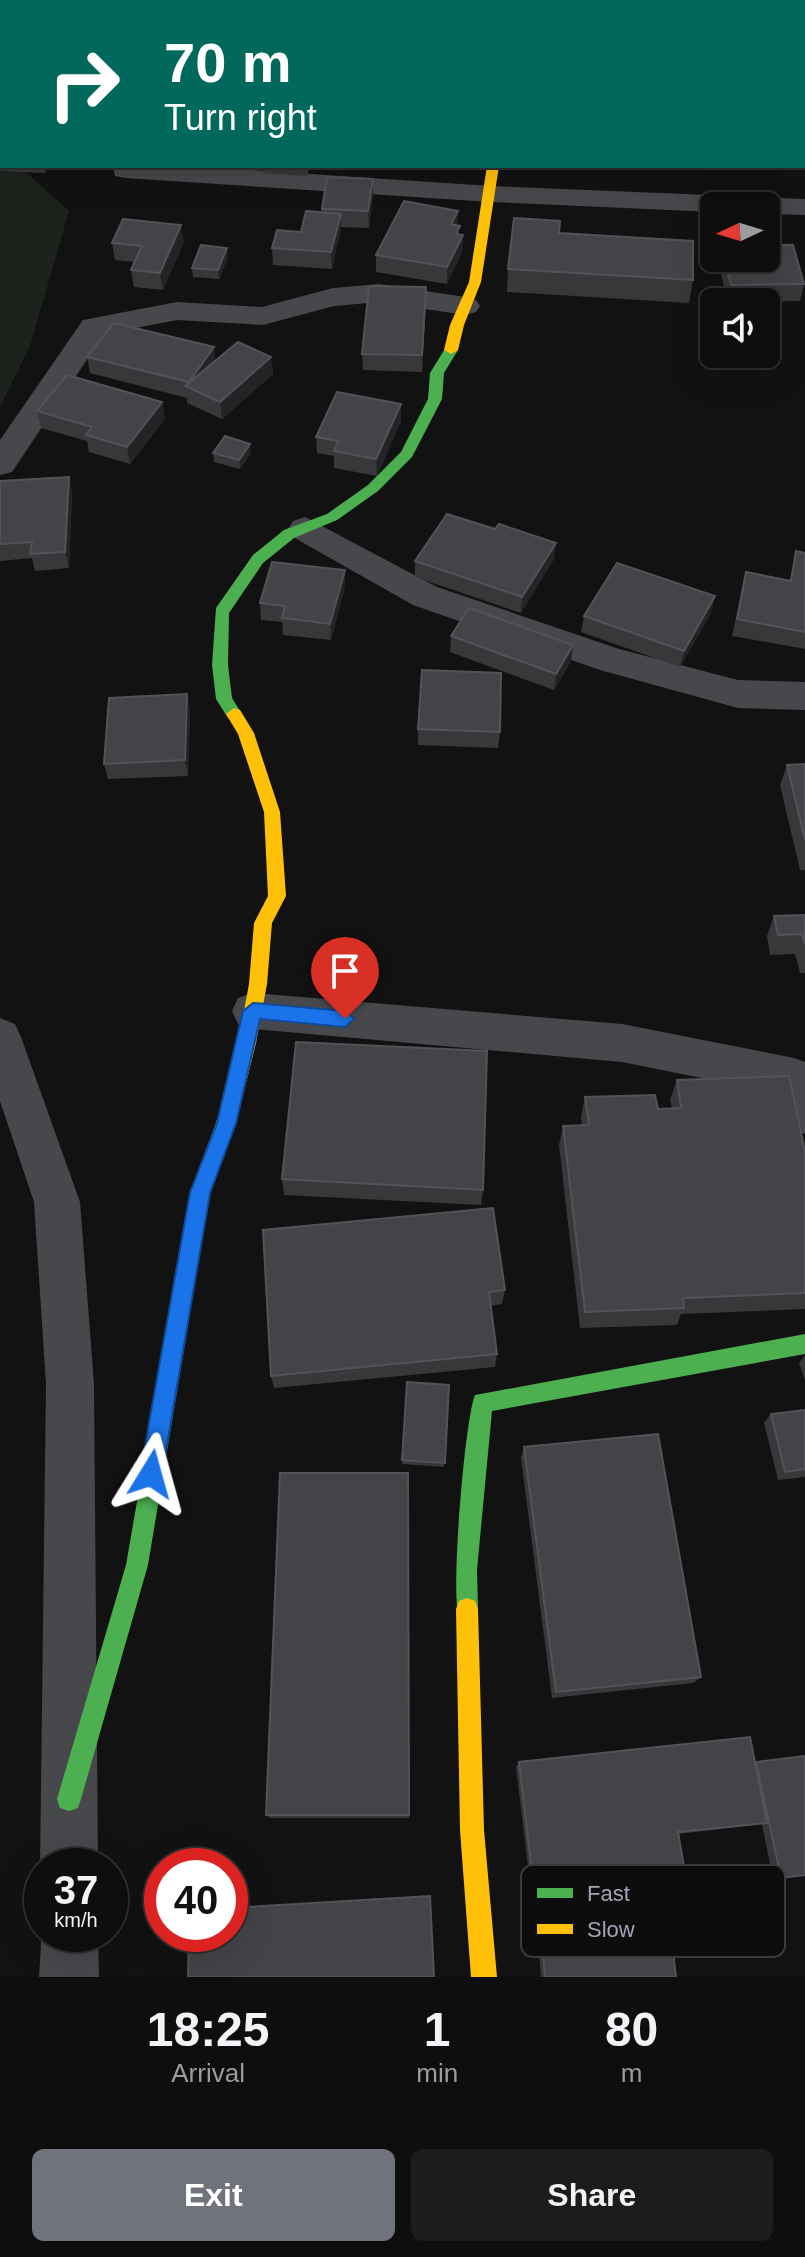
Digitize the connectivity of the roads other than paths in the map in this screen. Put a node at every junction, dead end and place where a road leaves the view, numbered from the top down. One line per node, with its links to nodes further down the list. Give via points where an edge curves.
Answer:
1 (126, 168): 2 (street)
2 (492, 180): 3 (street); 4 (street, via 475,282)
3 (805, 207)
4 (465, 306): 5 (street, via 379,293 333,297 263,316 177,311 94,327); 6 (street, via 452,349 437,373 435,399 407,454 373,488)
5 (0, 464)
6 (305, 529): 7 (street, via 425,596 599,656 738,694); 8 (street, via 289,534 258,559 221,612 224,699 258,762 272,812 278,875 277,896 263,923)
7 (805, 696)
8 (253, 1011): 10 (street, via 622,1043 794,1077); 12 (street, via 226,1123 200,1193 137,1565)
9 (0, 1037): 12 (street, via 57,1202 70,1384)
10 (805, 1114)
11 (805, 1344): 16 (street, via 482,1402 466,1570 472,1830)
12 (69, 1799): 13 (street)
13 (69, 1848)
14 (69, 1952): 15 (street)
15 (69, 1977)
16 (484, 1977)

